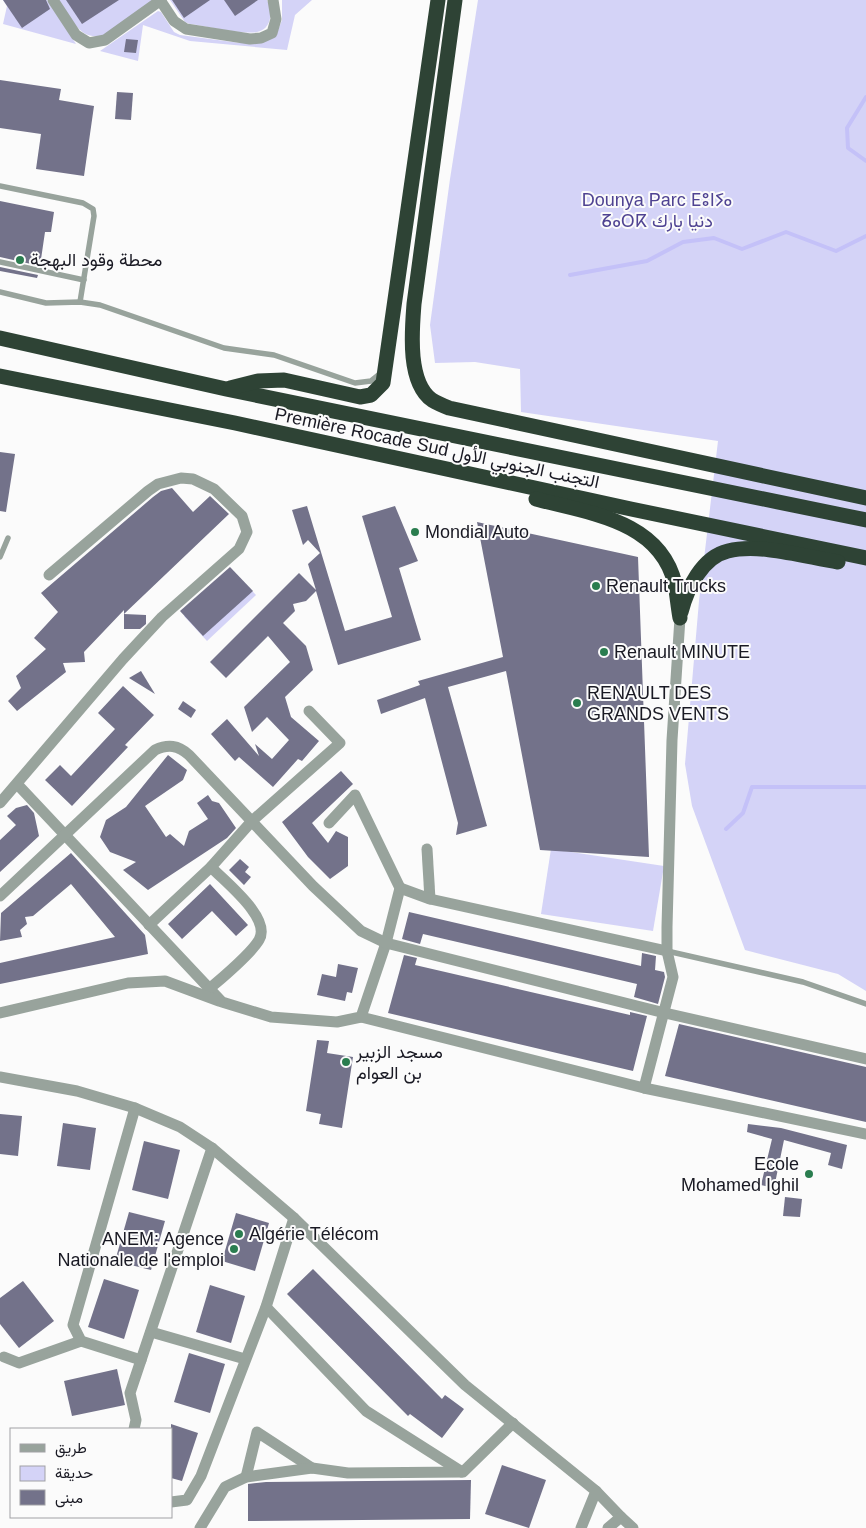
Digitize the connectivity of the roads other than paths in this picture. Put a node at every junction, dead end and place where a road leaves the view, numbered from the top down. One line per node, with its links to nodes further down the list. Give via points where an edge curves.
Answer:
1 (53, 0): 2 (street, via 76,35 89,43 105,40)
2 (161, 0): 3 (street, via 174,21 186,29 250,39 272,33 276,19)
3 (273, 0)
4 (438, 0): 6 (highway)
5 (455, 0): 7 (highway)
6 (416, 153): 7 (highway); 14 (highway)
7 (434, 156): 18 (highway, via 412,339 416,376 421,389 431,400 449,408)
8 (0, 186): 10 (lane, via 90,206 94,216)
9 (0, 262): 10 (lane)
10 (84, 280): 12 (lane)
11 (0, 292): 12 (lane, via 46,303)
12 (80, 302): 14 (lane, via 100,305 231,350 274,355 354,382 371,381)
13 (0, 338): 16 (highway, Première Rocade Sud التجنب الجنوبي الأول)
14 (386, 368): 16 (highway, via 380,388 366,396 284,380 258,381)
15 (0, 376): 17 (highway, Première Rocade Sud التجنب الجنوبي الأول)
16 (226, 389): 19 (highway, Première Rocade Sud التجنب الجنوبي الأول)
17 (312, 441): 22 (highway, Première Rocade Sud التجنب الجنوبي الأول); 25 (highway, via 608,518 638,530 663,556 669,568 675,583)
18 (866, 498)
19 (866, 520)
20 (8, 538): 21 (lane)
21 (0, 557)
22 (866, 558)
23 (866, 567): 25 (highway, via 764,550 726,551 708,563 692,581)
24 (49, 574): 27 (street, via 148,491 169,480 181,478 204,483 232,505 246,526 246,538 240,548 162,617 129,652)
25 (680, 618): 39 (street, via 672,740)
26 (309, 712): 29 (street, via 340,743)
27 (18, 785): 28 (street); 31 (street)
28 (0, 803)
29 (252, 821): 31 (street, via 189,755 169,746 155,750); 33 (street); 38 (street, via 361,932)
30 (329, 823): 34 (street, via 355,795)
31 (66, 835): 35 (street); 37 (street)
32 (427, 849): 36 (street)
33 (211, 867): 37 (street); 40 (street, via 259,917 262,929 255,945)
34 (400, 888): 36 (street); 38 (street)
35 (0, 896)
36 (430, 899): 39 (street)
37 (149, 925): 40 (street)
38 (386, 943): 44 (street); 45 (street)
39 (667, 951): 42 (lane, via 803,982); 44 (street, via 673,977)
40 (209, 989): 41 (street)
41 (222, 1002): 43 (street, via 165,981 128,983); 45 (street, via 271,1017 337,1022)
42 (866, 1004)
43 (0, 1013)
44 (665, 1013): 46 (street); 48 (street)
45 (361, 1017): 48 (street)
46 (866, 1059)
47 (0, 1077): 49 (street, via 77,1091)
48 (644, 1088): 50 (street)
49 (135, 1108): 51 (street, via 180,1127); 55 (street, via 73,1325)
50 (866, 1134)
51 (212, 1148): 52 (street); 54 (street)
52 (294, 1218): 53 (street); 59 (street, via 464,1385)
53 (266, 1307): 57 (street); 62 (street, via 366,1411)
54 (151, 1332): 57 (street); 58 (street)
55 (81, 1341): 56 (street, via 20,1363); 58 (street)
56 (4, 1356)
57 (245, 1359): 65 (street, via 201,1476 187,1500)
58 (141, 1360): 60 (street, via 130,1393 136,1420)
59 (513, 1423): 62 (street); 64 (street)
60 (134, 1428)
61 (312, 1468): 62 (street, via 348,1473); 63 (street); 63 (street, via 258,1432)
62 (463, 1472)
63 (246, 1477): 67 (street, via 225,1487)
64 (596, 1492): 66 (street); 68 (street)
65 (172, 1502)
66 (621, 1517): 69 (street); 70 (street)
67 (200, 1528)
68 (581, 1528)
69 (608, 1528)
70 (633, 1528)

